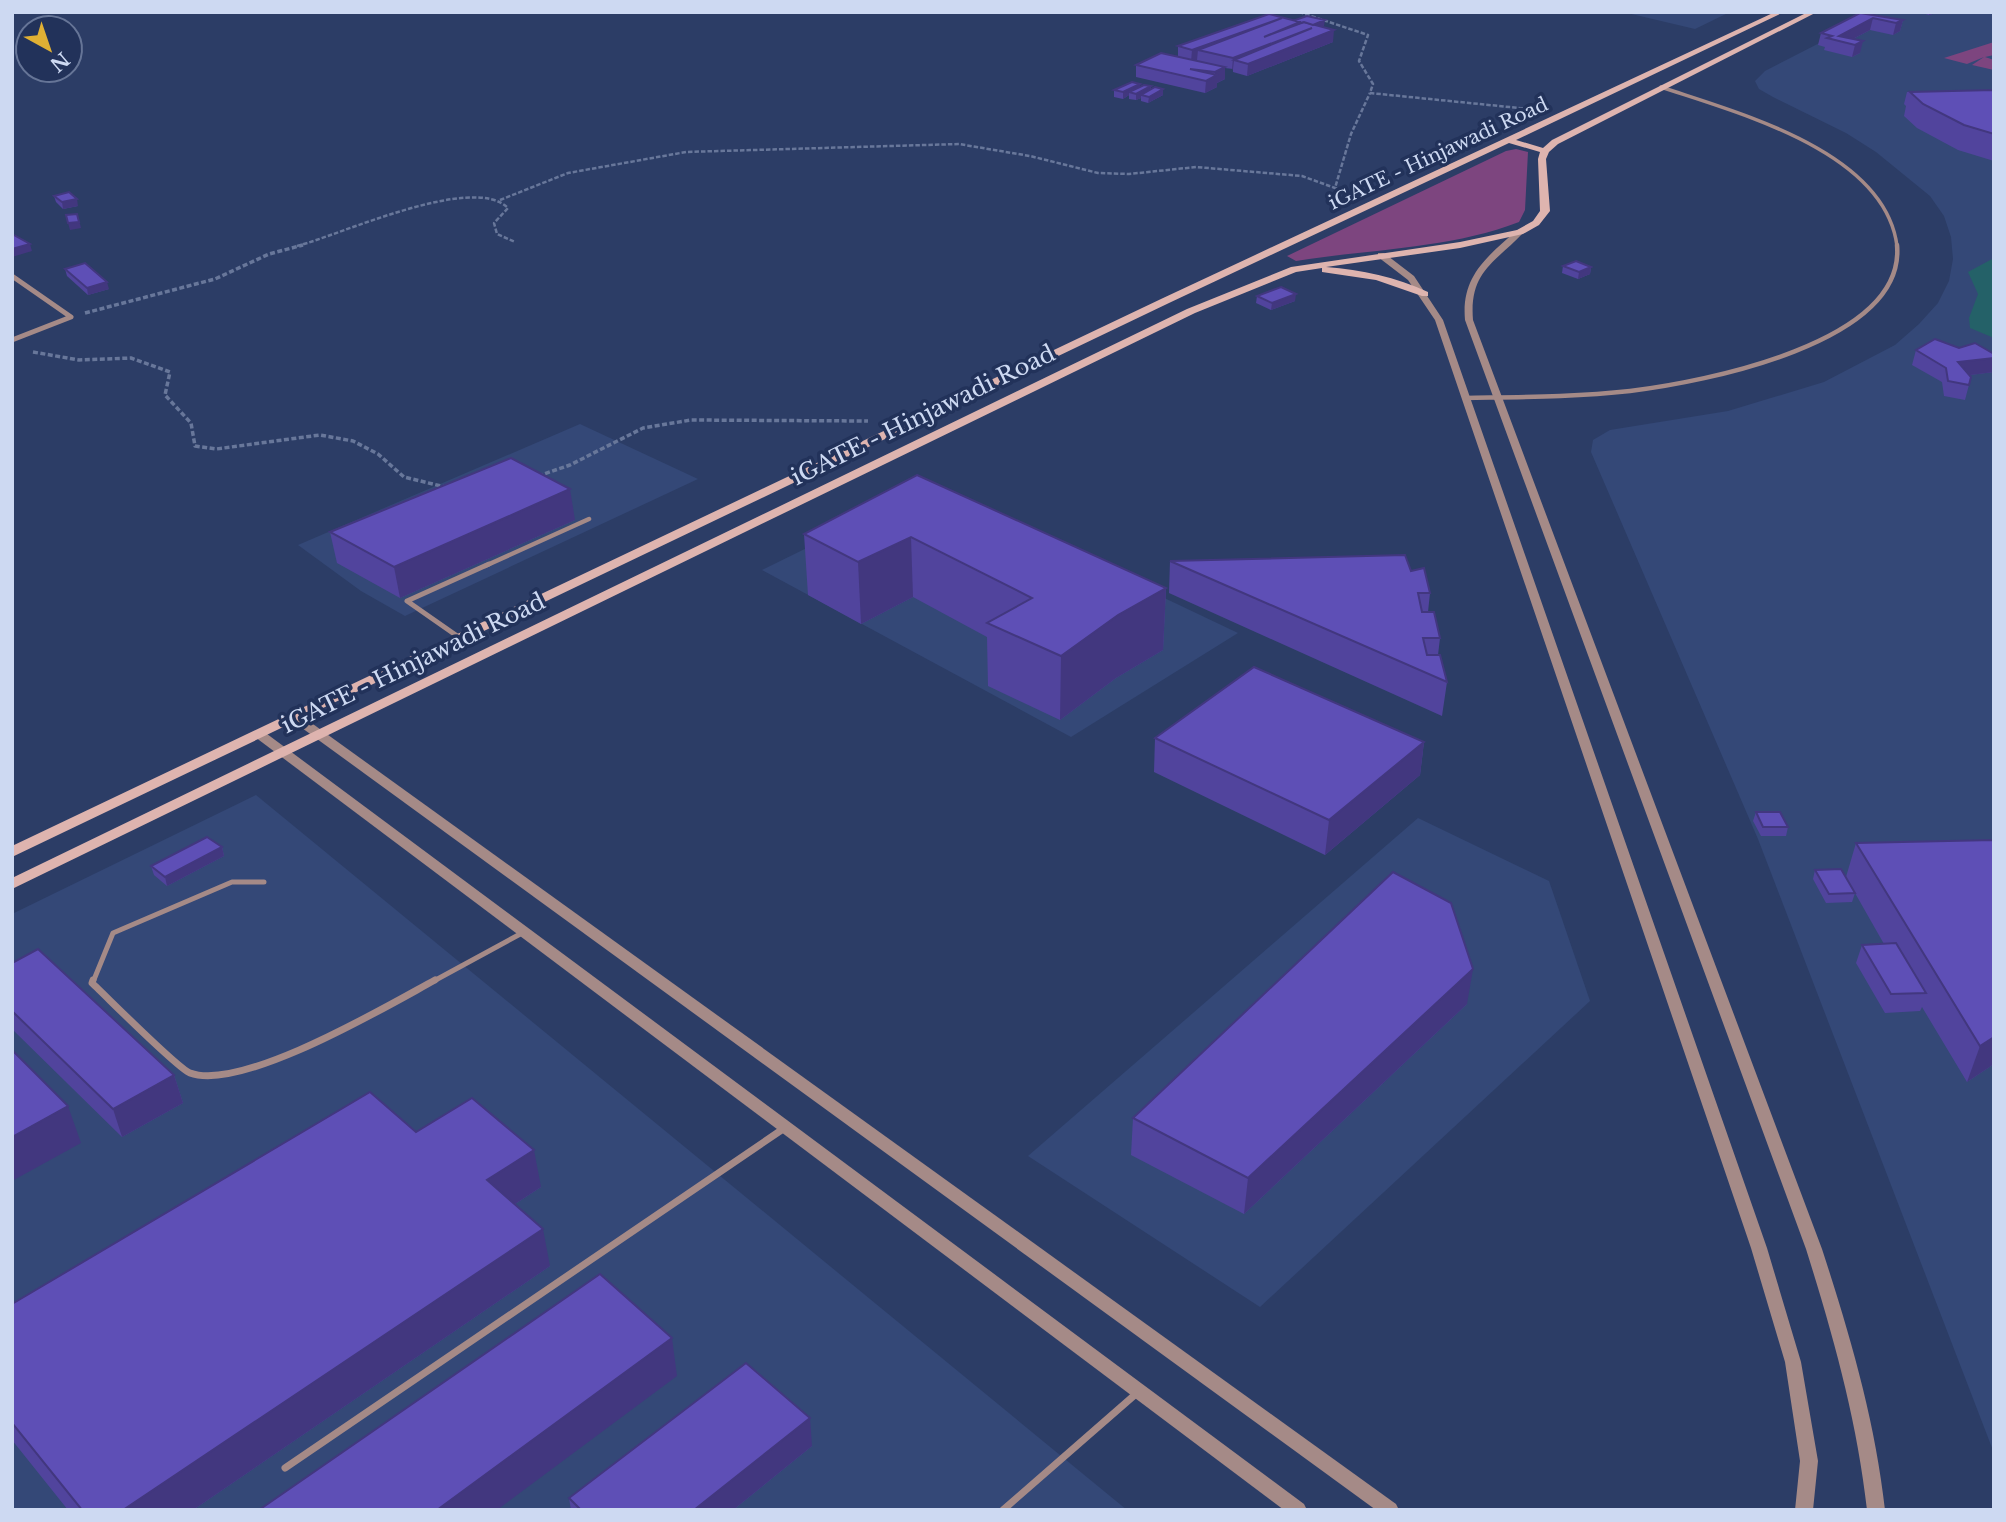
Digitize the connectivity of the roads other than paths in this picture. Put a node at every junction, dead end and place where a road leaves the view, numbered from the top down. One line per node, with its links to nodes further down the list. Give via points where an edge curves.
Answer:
1 (1781, 12): 4 (main road, iGATE - Hinjawadi Road)
2 (1814, 12): 3 (main road, iGATE - Hinjawadi Road)
3 (1661, 87): 5 (main road, iGATE - Hinjawadi Road, via 1566,133); 13 (lane, via 1749,118 1845,167 1880,201 1891,219 1898,256 1895,275 1886,292 1843,327 1740,369 1659,386)
4 (1511, 141): 5 (main road); 14 (main road, iGATE - Hinjawadi Road)
5 (1545, 151): 6 (main road, iGATE - Hinjawadi Road, via 1545,211)
6 (1520, 232): 7 (main road, iGATE - Hinjawadi Road); 13 (street, via 1478,273 1467,292 1469,320)
7 (1381, 255): 8 (main road, iGATE - Hinjawadi Road); 10 (street)
8 (1294, 268): 10 (main road, via 1369,275); 15 (main road, iGATE - Hinjawadi Road, via 1191,311)
9 (12, 276): 11 (street, via 71,317)
10 (1425, 294): 12 (street)
11 (13, 340)
12 (1466, 398): 13 (lane); 32 (street, via 1763,1261 1793,1362 1810,1461)
13 (1498, 398): 33 (street, via 1814,1249 1852,1367)
14 (866, 444): 15 (main road); 17 (main road, iGATE - Hinjawadi Road)
15 (893, 455): 20 (main road, iGATE - Hinjawadi Road)
16 (589, 519): 17 (lane, via 407,601)
17 (460, 638): 18 (main road, iGATE - Hinjawadi Road)
18 (295, 717): 19 (main road, iGATE - Hinjawadi Road); 20 (street)
19 (259, 734): 21 (street); 22 (main road, iGATE - Hinjawadi Road)
20 (320, 734): 21 (main road, iGATE - Hinjawadi Road); 31 (street)
21 (284, 752): 24 (main road, iGATE - Hinjawadi Road); 25 (street)
22 (12, 852)
23 (264, 882): 25 (lane, via 232,882 113,933 92,983 190,1073 216,1075 280,1059)
24 (12, 884)
25 (524, 932): 26 (street)
26 (785, 1127): 27 (street); 28 (lane)
27 (1139, 1391): 29 (lane); 30 (street)
28 (285, 1468)
29 (1003, 1510)
30 (1298, 1510)
31 (1390, 1510)
32 (1804, 1510)
33 (1876, 1510)

